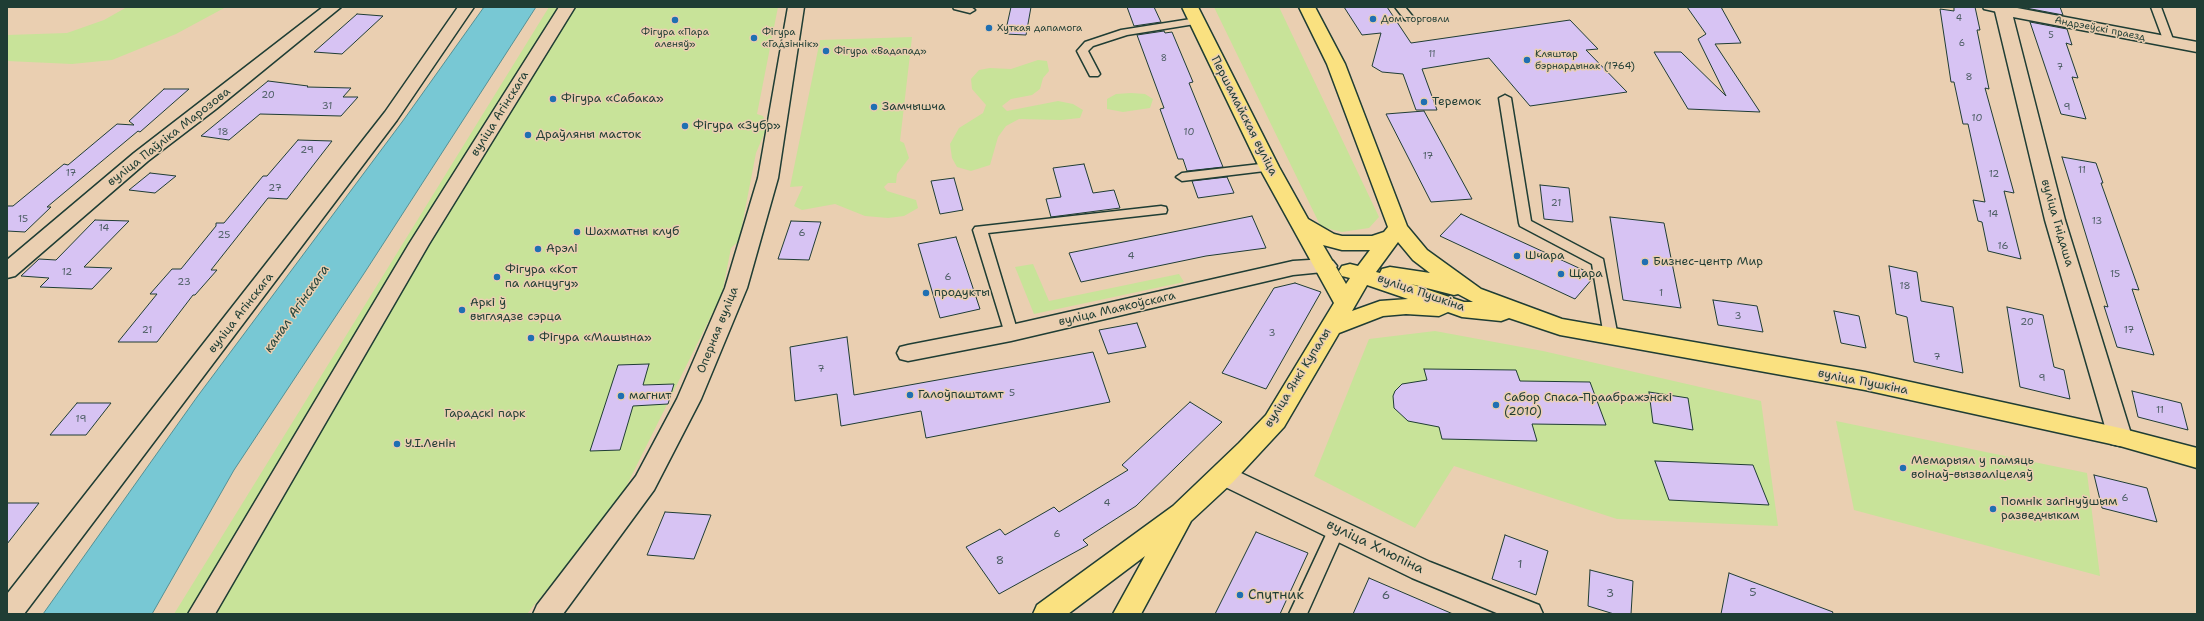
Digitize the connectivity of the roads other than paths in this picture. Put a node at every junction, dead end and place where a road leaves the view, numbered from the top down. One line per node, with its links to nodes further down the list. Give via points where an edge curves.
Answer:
1 (333, 7): 23 (street, вуліца Паўліка Марозова, via 223,96 141,157)
2 (466, 7): 36 (street, вуліца Агінскага, via 391,116)
3 (567, 7): 37 (street, вуліца Агінскага, via 419,244)
4 (796, 7): 38 (street, Оперная вуліца, via 768,178 736,288 689,400 645,483)
5 (958, 7): 10 (lane)
6 (1307, 7): 21 (main road, via 1336,64)
7 (1400, 7): 12 (lane)
8 (2156, 7): 13 (lane)
9 (1997, 8): 13 (street, Андрэеўскі праезд); 31 (street, вуліца Гнідаша, via 2055,220)
10 (970, 10)
11 (1193, 14): 15 (lane, via 1089,44 1082,51); 17 (main road, Першамайская вуліца)
12 (1409, 18)
13 (2169, 42): 14 (street, Андрэеўскі праезд)
14 (2197, 47)
15 (1094, 74)
16 (1505, 98): 29 (lane, via 1526,223 1598,262)
17 (1270, 167): 18 (lane); 20 (main road, Першамайская вуліца)
18 (1182, 177)
19 (1161, 210): 28 (lane, via 980,230)
20 (1300, 224): 21 (main road, via 1327,239 1342,243 1374,243); 22 (main road, Першамайская вуліца)
21 (1394, 233): 24 (main road, вуліца Янкі Купалы); 25 (main road, вуліца Пушкіна)
22 (1326, 266): 24 (main road); 26 (main road, Першамайская вуліца); 28 (street, вуліца Маякоўскага, via 1293,268)
23 (7, 270)
24 (1363, 274): 25 (main road, вуліца Пушкіна); 26 (main road, вуліца Янкі Купалы)
25 (1467, 301): 27 (main road, via 1380,309); 29 (main road, вуліца Пушкіна, via 1560,327)
26 (1345, 303): 27 (main road, вуліца Янкі Купалы)
27 (1330, 328): 33 (main road, вуліца Янкі Купалы, via 1274,421)
28 (1011, 334): 30 (street, вуліца Маякоўскага)
29 (1611, 337): 31 (main road, вуліца Пушкіна, via 1865,381)
30 (908, 353)
31 (2120, 437): 32 (main road, вуліца Пушкіна)
32 (2197, 458)
33 (1224, 475): 34 (main road, вуліца Янкі Купалы); 35 (street, вуліца Хлюпіна)
34 (1182, 513): 39 (main road, вуліца Янкі Купалы); 40 (main road)
35 (1338, 529): 41 (lane); 42 (street, вуліца Хлюпіна, via 1421,570)
36 (8, 614)
37 (201, 614)
38 (547, 614)
39 (1047, 614)
40 (1127, 614)
41 (1298, 614)
42 (1529, 614)

